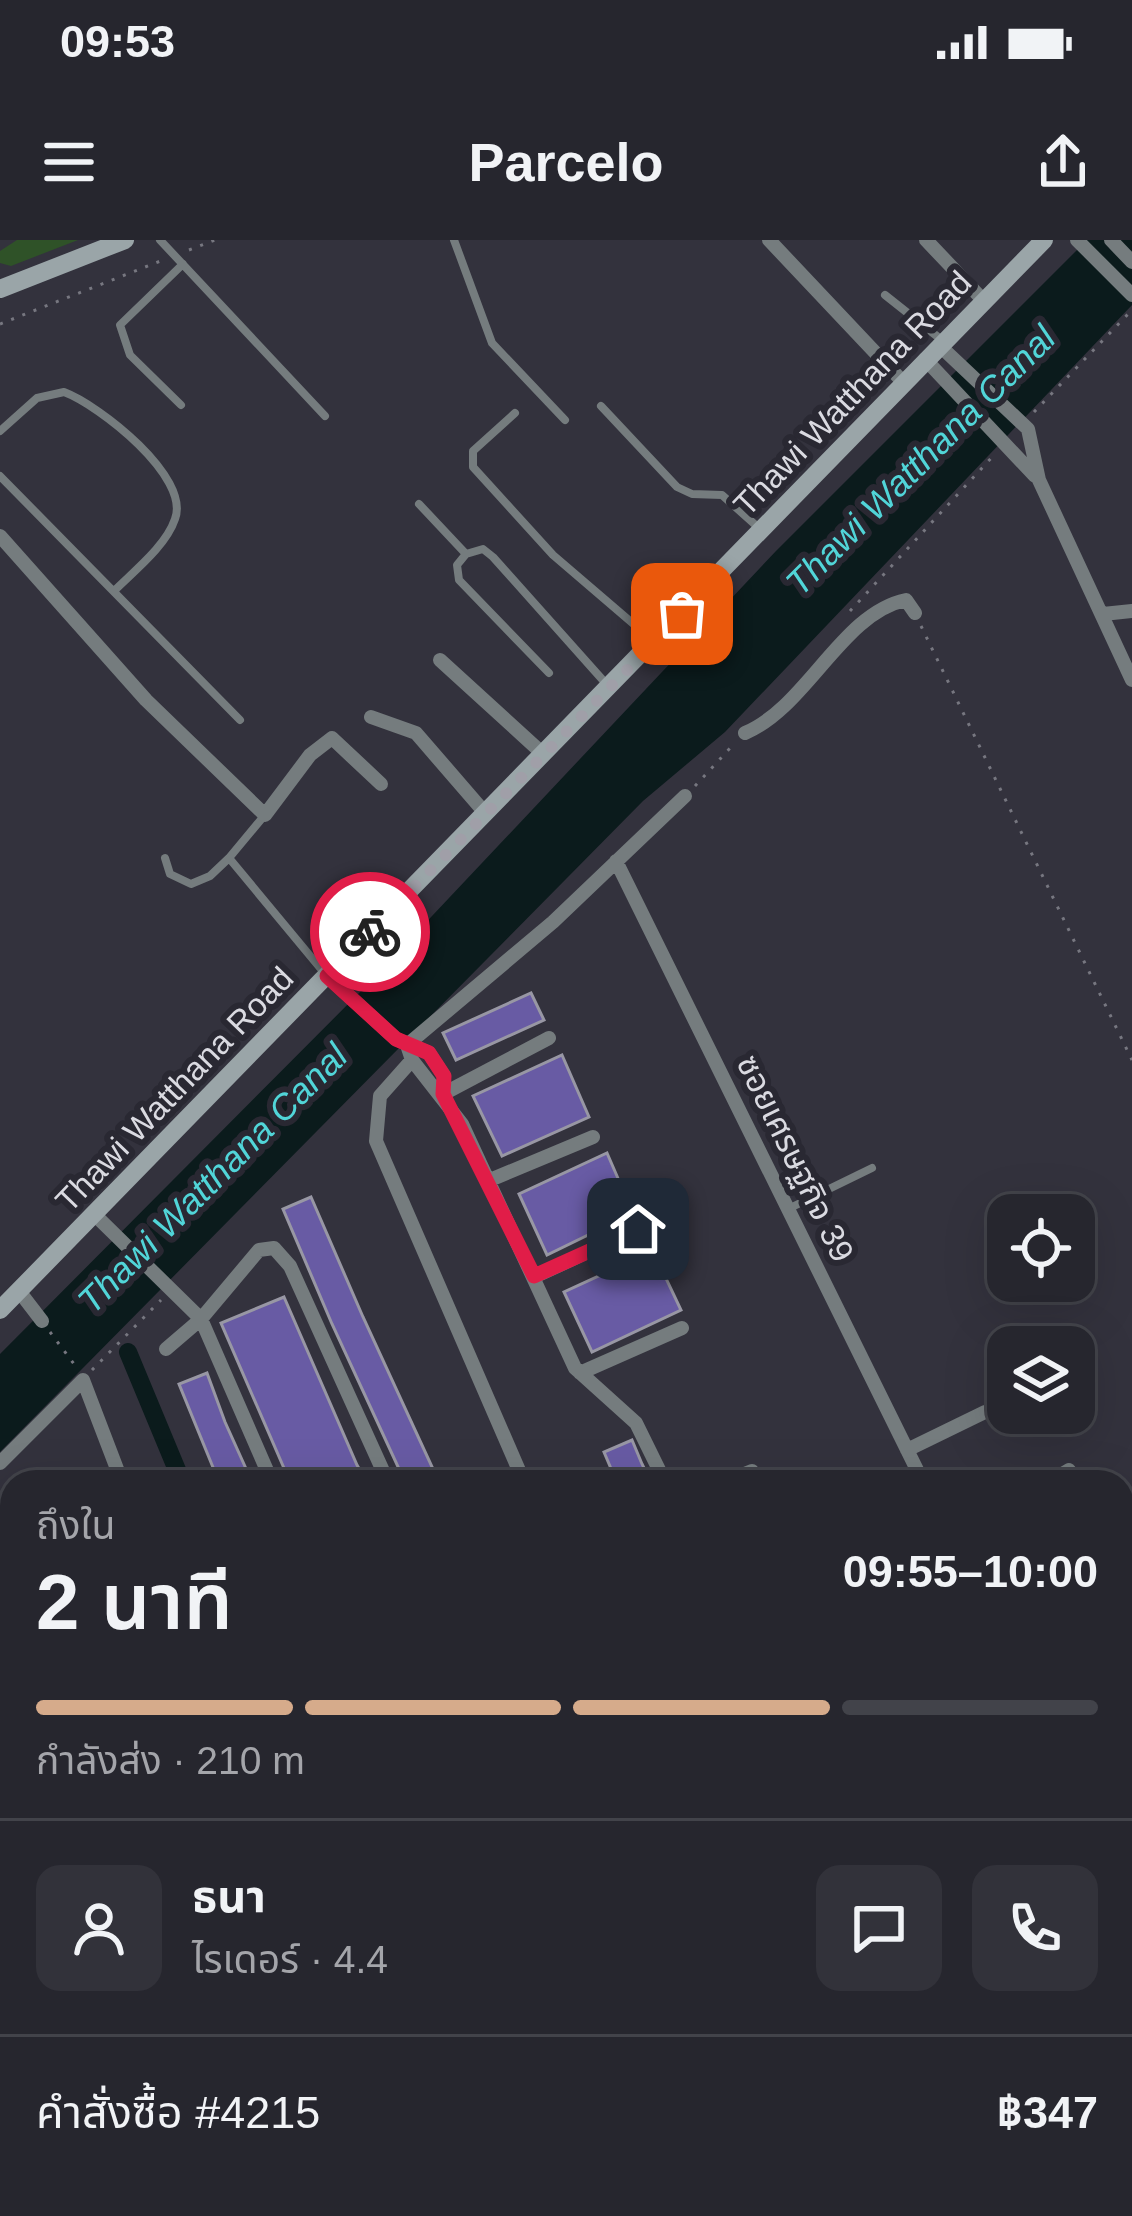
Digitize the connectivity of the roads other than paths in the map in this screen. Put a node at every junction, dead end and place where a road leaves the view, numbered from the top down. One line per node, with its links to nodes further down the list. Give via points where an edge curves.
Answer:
1 (124, 240): 11 (main road)
2 (160, 240): 10 (lane)
3 (454, 240): 21 (lane, via 492,343)
4 (769, 240): 16 (street)
5 (926, 240): 14 (street)
6 (1044, 240): 14 (main road, Thawi Watthana Road)
7 (1111, 240): 9 (street)
8 (1081, 244): 13 (street)
9 (1132, 262)
10 (183, 264): 17 (lane, via 120,325 130,355); 20 (lane)
11 (0, 289)
12 (885, 295): 15 (lane)
13 (1132, 295)
14 (983, 300): 15 (main road, Thawi Watthana Road)
15 (936, 348): 16 (main road, Thawi Watthana Road); 24 (street, via 942,377); 24 (street, via 1028,429)
16 (903, 382): 26 (main road, Thawi Watthana Road)
17 (181, 405)
18 (602, 406): 26 (lane, via 677,487 722,495)
19 (515, 413): 33 (lane, via 473,452 473,467 553,555)
20 (325, 416)
21 (565, 420)
22 (0, 431): 29 (lane, via 37,398 64,392 113,423 165,472 177,517)
23 (0, 476): 29 (lane)
24 (1039, 480): 32 (street)
25 (419, 504): 28 (lane)
26 (762, 530): 33 (main road, Thawi Watthana Road)
27 (0, 536): 45 (street, via 146,700)
28 (466, 554): 35 (lane, via 459,580); 37 (lane, via 483,549 493,557)
29 (115, 591): 39 (lane)
30 (1132, 611): 32 (street)
31 (915, 613): 40 (street, via 906,600 870,617 778,712)
32 (1102, 614): 36 (street)
33 (655, 642): 37 (main road, Thawi Watthana Road)
34 (440, 660): 41 (street)
35 (549, 673)
36 (1132, 680)
37 (610, 688): 41 (main road, Thawi Watthana Road)
38 (371, 716): 44 (street, via 416,733)
39 (240, 720)
40 (745, 733)
41 (542, 753): 44 (main road, Thawi Watthana Road)
42 (381, 784): 45 (street, via 332,738)
43 (685, 796): 48 (street)
44 (486, 814): 49 (main road, Thawi Watthana Road)
45 (265, 815): 47 (lane)
46 (165, 858): 47 (lane, via 170,874 190,884)
47 (229, 858): 49 (lane)
48 (616, 860): 51 (street); 56 (street, ซอยเศรษฐกิจ 39)
49 (327, 976): 51 (street); 57 (main road, Thawi Watthana Road)
50 (549, 1038): 52 (street)
51 (405, 1048): 52 (street); 73 (street, via 380,1096 376,1141)
52 (443, 1094): 55 (street)
53 (593, 1137): 55 (street)
54 (872, 1168): 56 (lane)
55 (490, 1180): 59 (street)
56 (790, 1208): 68 (street, ซอยเศรษฐกิจ 39)
57 (94, 1214): 60 (main road, Thawi Watthana Road); 62 (street)
58 (638, 1229): 59 (street)
59 (534, 1276): 66 (street)
60 (19, 1291): 61 (main road, Thawi Watthana Road); 63 (street)
61 (0, 1310)
62 (202, 1319): 65 (street); 71 (street); 72 (street, via 259,1250 280,1251)
63 (42, 1321)
64 (682, 1328): 66 (street)
65 (166, 1349)
66 (580, 1373): 74 (street, via 636,1424)
67 (986, 1412): 68 (street)
68 (907, 1450): 75 (street, ซอยเศรษฐกิจ 39)
69 (0, 1463): 70 (street, via 81,1376)
70 (117, 1470)
71 (267, 1470)
72 (382, 1470)
73 (519, 1470)
74 (659, 1470)
75 (916, 1470)

